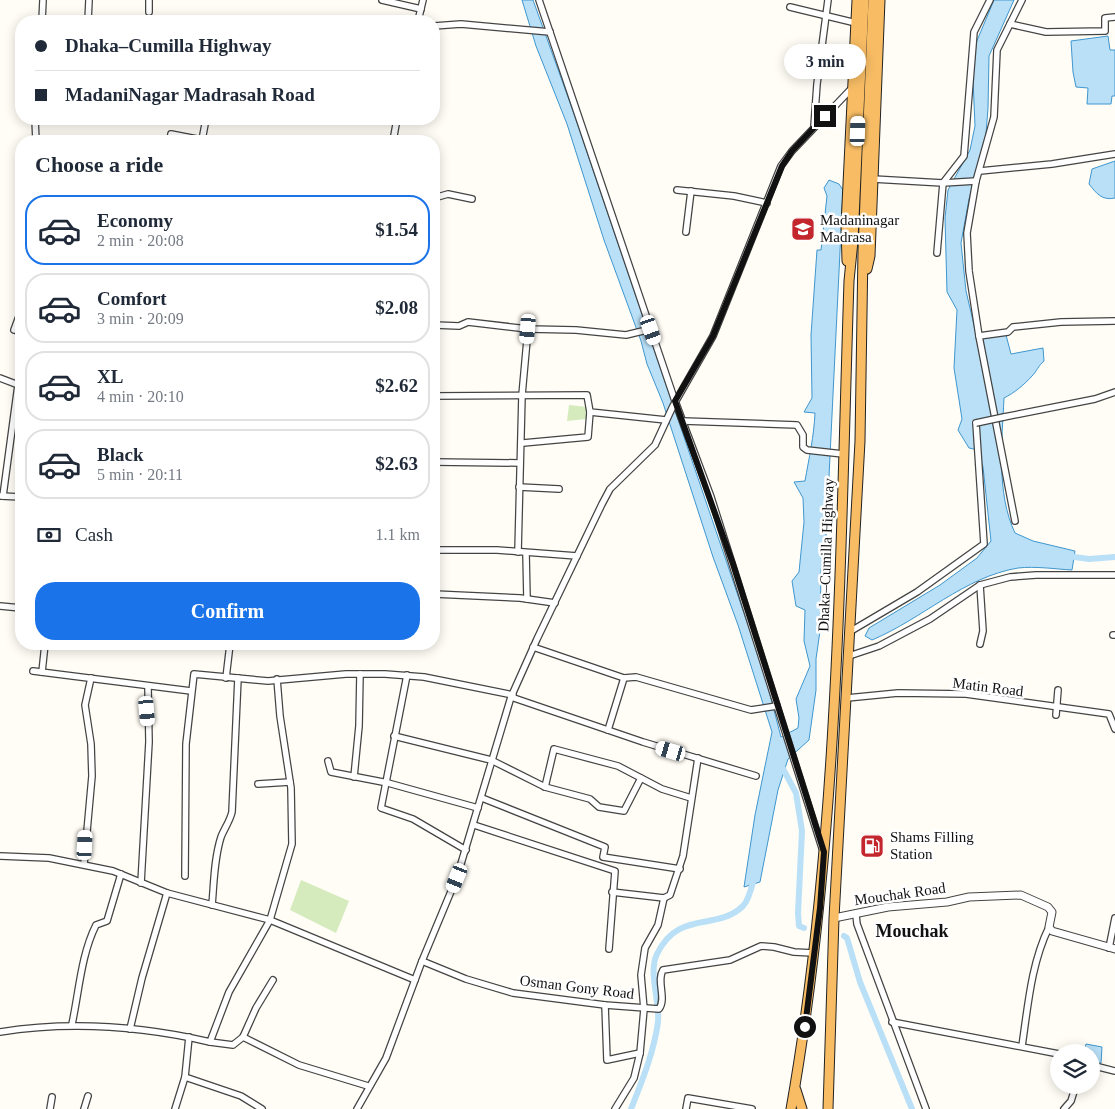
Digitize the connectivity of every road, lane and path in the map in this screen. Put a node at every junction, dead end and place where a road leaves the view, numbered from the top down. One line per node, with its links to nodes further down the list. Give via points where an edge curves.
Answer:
1 (43, 0): 17 (street)
2 (89, 0): 18 (street)
3 (149, 0): 16 (street)
4 (382, 0): 15 (street)
5 (424, 0): 15 (street)
6 (538, 0): 25 (street)
7 (828, 0): 20 (street)
8 (857, 0): 22 (highway)
9 (864, 0): 40 (highway, Dhaka–Cumilla Highway, via 854,241)
10 (873, 0): 41 (highway, Dhaka–Cumilla Highway)
11 (880, 0): 30 (highway)
12 (990, 0): 32 (street, via 974,32 964,156)
13 (1022, 0): 23 (street)
14 (790, 7): 20 (street)
15 (421, 9): 19 (street)
16 (148, 12)
17 (42, 15)
18 (88, 15)
19 (420, 15)
20 (828, 17): 22 (street); 27 (street)
21 (1115, 17): 23 (street, via 1105,18 1105,31 1046,32)
22 (856, 23): 26 (highway)
23 (1010, 24): 29 (street, via 997,50 994,117)
24 (440, 26): 25 (street, via 461,24)
25 (550, 32): 45 (street)
26 (852, 88): 27 (street); 40 (highway, via 846,225)
27 (814, 126): 37 (street, via 782,166)
28 (1115, 154): 29 (street)
29 (980, 171): 31 (street)
30 (873, 179): 32 (street); 41 (highway, via 870,256)
31 (975, 181): 32 (street); 46 (street, via 967,233)
32 (943, 183): 39 (street)
33 (677, 190): 34 (street)
34 (691, 191): 37 (street); 38 (street)
35 (440, 196): 36 (street, via 448,194)
36 (472, 199)
37 (767, 203): 52 (street, via 713,336)
38 (686, 232)
39 (937, 253)
40 (849, 281): 58 (highway, Dhaka–Cumilla Highway)
41 (863, 281): 77 (highway, Dhaka–Cumilla Highway, via 860,442)
42 (1115, 321): 46 (street, via 1013,327 1008,332)
43 (440, 325): 44 (street, via 459,326 468,322)
44 (528, 329): 45 (street, via 636,333); 50 (street)
45 (651, 330): 52 (street)
46 (979, 336): 65 (street)
47 (0, 378): 48 (street)
48 (15, 383)
49 (1115, 392): 77 (street, bridge, via 976,423 984,544 917,592)
50 (522, 395): 51 (street); 53 (street, via 587,395); 57 (street)
51 (440, 396)
52 (674, 404): 55 (street); 56 (street)
53 (590, 412): 55 (street); 57 (street, via 588,437)
54 (15, 414): 63 (street)
55 (666, 418): 69 (street, via 655,445 610,489)
56 (683, 421): 58 (street, via 798,425 803,435 803,447 807,450); 97 (street, via 726,541)
57 (523, 442): 60 (street)
58 (843, 454): 118 (highway, Dhaka–Cumilla Highway)
59 (440, 462): 60 (street)
60 (520, 463): 61 (street)
61 (519, 488): 62 (street); 67 (street)
62 (559, 489)
63 (1, 496): 64 (street)
64 (15, 497)
65 (1015, 521)
66 (440, 550): 67 (street)
67 (518, 552): 68 (street)
68 (526, 553): 69 (street); 73 (street)
69 (577, 556): 74 (street)
70 (1115, 575): 71 (street, via 1010,577)
71 (980, 586): 78 (street); 82 (street, via 930,619 879,646)
72 (440, 594): 73 (street)
73 (526, 599): 74 (street)
74 (555, 602): 79 (street)
75 (0, 606): 76 (street)
76 (15, 607)
77 (851, 631): 82 (highway, Dhaka–Cumilla Highway)
78 (980, 644)
79 (533, 647): 90 (street); 95 (street)
80 (44, 650): 84 (street)
81 (229, 650): 88 (street)
82 (849, 656): 96 (highway, Dhaka–Cumilla Highway)
83 (33, 671): 84 (street)
84 (42, 672): 87 (street)
85 (360, 674): 86 (street); 91 (street); 107 (street)
86 (407, 675): 95 (street); 102 (street)
87 (91, 678): 92 (street); 120 (street, via 84,705 91,744 92,776)
88 (226, 678): 89 (street); 94 (street, via 194,674)
89 (238, 678): 91 (street); 128 (street, via 232,812 221,836)
90 (624, 678): 97 (street, via 636,677 751,710); 101 (street)
91 (277, 679): 109 (street)
92 (148, 687): 94 (street); 124 (street, via 149,742)
93 (1058, 690): 98 (street)
94 (191, 691): 123 (street, via 186,744)
95 (512, 696): 101 (street); 104 (street)
96 (847, 698): 98 (street, Matin Road, via 898,693 966,694); 130 (highway, Dhaka–Cumilla Highway)
97 (776, 706): 118 (street)
98 (1058, 708): 99 (street); 100 (street, Matin Road, via 1109,714)
99 (1056, 715)
100 (1115, 729)
101 (608, 730): 103 (street)
102 (394, 736): 104 (street); 110 (street)
103 (698, 758): 106 (street); 114 (street)
104 (491, 760): 112 (street); 113 (street)
105 (328, 761): 107 (street, via 331,772)
106 (756, 776)
107 (354, 777): 110 (street)
108 (641, 778): 112 (street, via 624,811 599,807 590,799); 112 (street, via 618,766 554,749); 114 (street, via 662,789)
109 (290, 782): 111 (street); 132 (street, via 292,844)
110 (388, 783): 115 (street); 117 (street, via 381,808 413,819)
111 (258, 784)
112 (544, 787)
113 (482, 798): 115 (street); 121 (street, via 605,847 603,857)
114 (692, 798): 121 (street)
115 (478, 808): 116 (street)
116 (474, 825): 117 (street); 125 (street, via 614,871)
117 (466, 850): 137 (street)
118 (824, 852): 136 (highway, Dhaka–Cumilla Highway)
119 (0, 856): 120 (street, via 48,858)
120 (84, 864): 122 (street)
121 (680, 869): 127 (street, via 670,895)
122 (120, 874): 124 (street); 143 (street, via 107,921 96,925 92,932)
123 (185, 876)
124 (141, 883): 126 (street)
125 (612, 892): 127 (street); 135 (street)
126 (167, 894): 128 (street); 144 (street)
127 (664, 898): 141 (street, via 658,925 645,948 641,975)
128 (212, 905): 132 (street)
129 (856, 915): 130 (street, Mouchak Road); 133 (street, Mouchak Road, via 888,907 969,897 1021,895 1048,907 1052,912); 142 (street)
130 (834, 918): 160 (highway, Dhaka–Cumilla Highway)
131 (1115, 918): 134 (street)
132 (270, 920): 139 (street); 148 (street, via 229,992)
133 (1049, 927): 134 (street, via 1063,936); 149 (street, via 1030,988)
134 (1112, 948)
135 (608, 949)
136 (813, 953): 141 (street, Osman Gony Road, via 761,946 730,960 663,970 660,976 662,1005 660,1009); 156 (highway, Dhaka–Cumilla Highway)
137 (422, 961): 139 (street); 140 (street, Osman Gony Road, via 513,993)
138 (272, 980): 147 (street)
139 (415, 980): 155 (street, via 386,1058)
140 (605, 1005): 141 (street, Osman Gony Road); 151 (street, via 607,1060)
141 (645, 1009): 151 (street)
142 (892, 1022): 149 (street); 171 (street)
143 (72, 1024): 144 (street); 145 (street)
144 (130, 1029): 146 (street)
145 (0, 1032)
146 (189, 1037): 148 (street); 154 (street)
147 (243, 1037): 148 (street, via 233,1045); 155 (street, via 299,1065)
148 (210, 1042)
149 (1022, 1046): 150 (street)
150 (1050, 1052)
151 (640, 1053): 166 (street, via 634,1078)
152 (1100, 1067): 153 (street)
153 (1115, 1071)
154 (184, 1076): 163 (street); 164 (street, via 241,1096)
155 (368, 1086): 165 (street)
156 (795, 1087): 169 (highway, Dhaka–Cumilla Highway); 170 (highway)
157 (1073, 1094): 172 (street)
158 (88, 1096): 162 (street)
159 (52, 1097): 161 (street)
160 (828, 1108)
161 (50, 1109)
162 (84, 1109)
163 (175, 1109)
164 (262, 1109)
165 (357, 1109)
166 (615, 1109)
167 (686, 1109): 168 (street, via 688,1098)
168 (752, 1109)
169 (791, 1109)
170 (802, 1109)
171 (926, 1109)
172 (1064, 1109)

